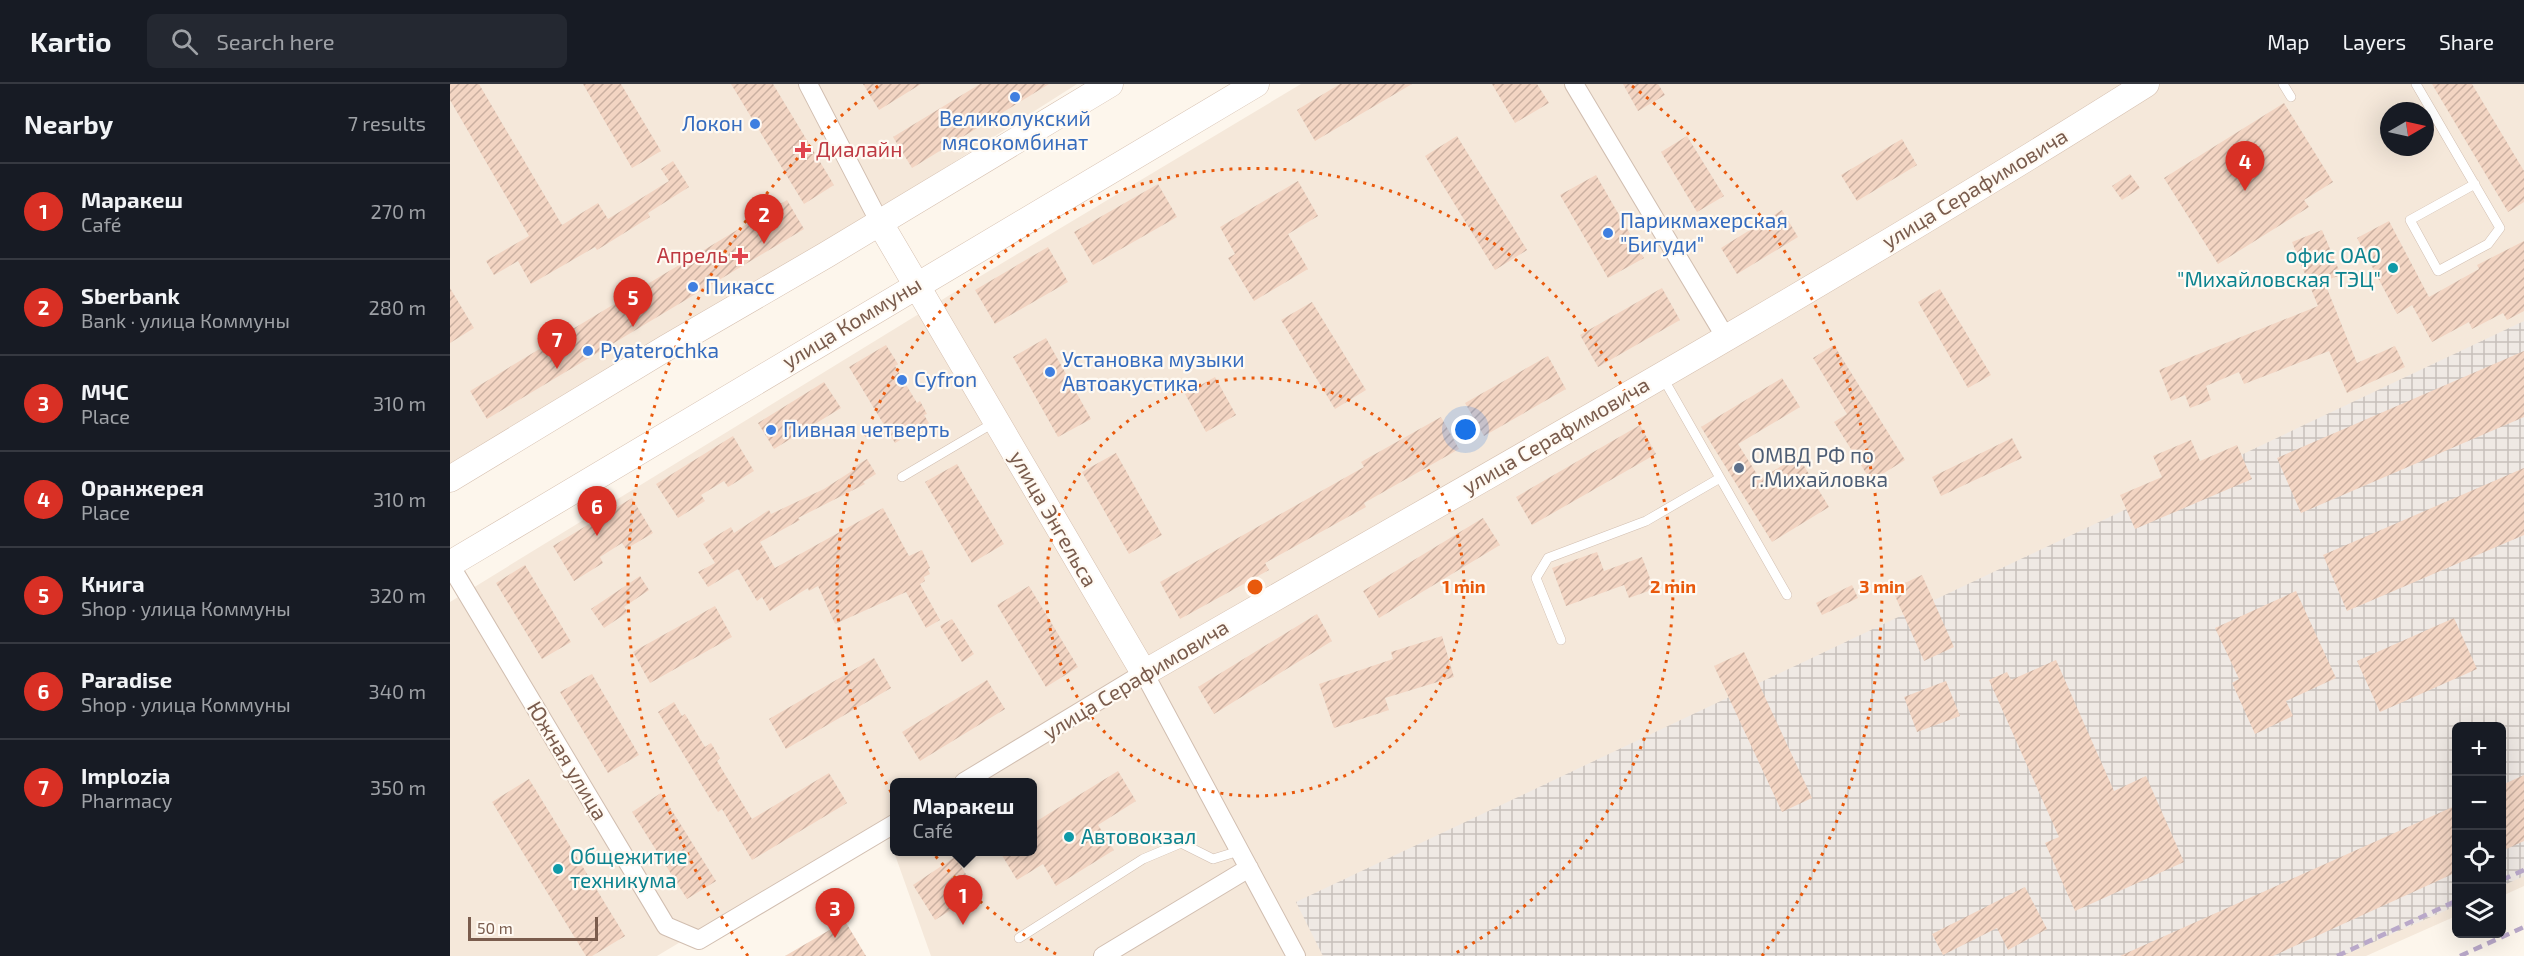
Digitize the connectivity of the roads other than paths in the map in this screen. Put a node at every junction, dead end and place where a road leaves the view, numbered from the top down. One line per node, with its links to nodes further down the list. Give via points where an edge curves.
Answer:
1 (808, 84): 10 (street, улица Энгельса)
2 (1110, 84): 10 (street)
3 (1256, 84): 11 (street, улица Коммуны)
4 (1574, 84): 12 (street)
5 (2146, 84): 12 (street, улица Серафимовича)
6 (2283, 84): 8 (lane)
7 (2416, 84): 9 (lane)
8 (2291, 97)
9 (2475, 184): 9 (lane, via 2410,220 2438,271 2488,244 2500,228)
10 (880, 222): 11 (street, улица Энгельса); 17 (street)
11 (915, 285): 14 (street, улица Энгельса); 18 (street, улица Коммуны)
12 (1726, 338): 13 (street, улица Серафимовича)
13 (1661, 375): 16 (lane); 21 (street, улица Серафимовича)
14 (995, 422): 15 (lane); 21 (street, улица Энгельса)
15 (902, 477)
16 (1720, 478): 19 (lane); 20 (lane, via 1646,521 1548,558 1536,578)
17 (450, 479)
18 (450, 565): 27 (street, Южная улица, via 666,926)
19 (1787, 595)
20 (1561, 640)
21 (1144, 673): 22 (street, улица Серафимовича); 24 (street, улица Энгельса)
22 (971, 778)
23 (890, 827): 27 (street)
24 (1239, 851): 25 (street, улица Энгельса); 26 (lane, via 1214,859 1181,843 1143,859)
25 (1249, 868): 28 (street); 29 (street, улица Энгельса)
26 (1019, 938)
27 (702, 948)
28 (1103, 956)
29 (1296, 956)

